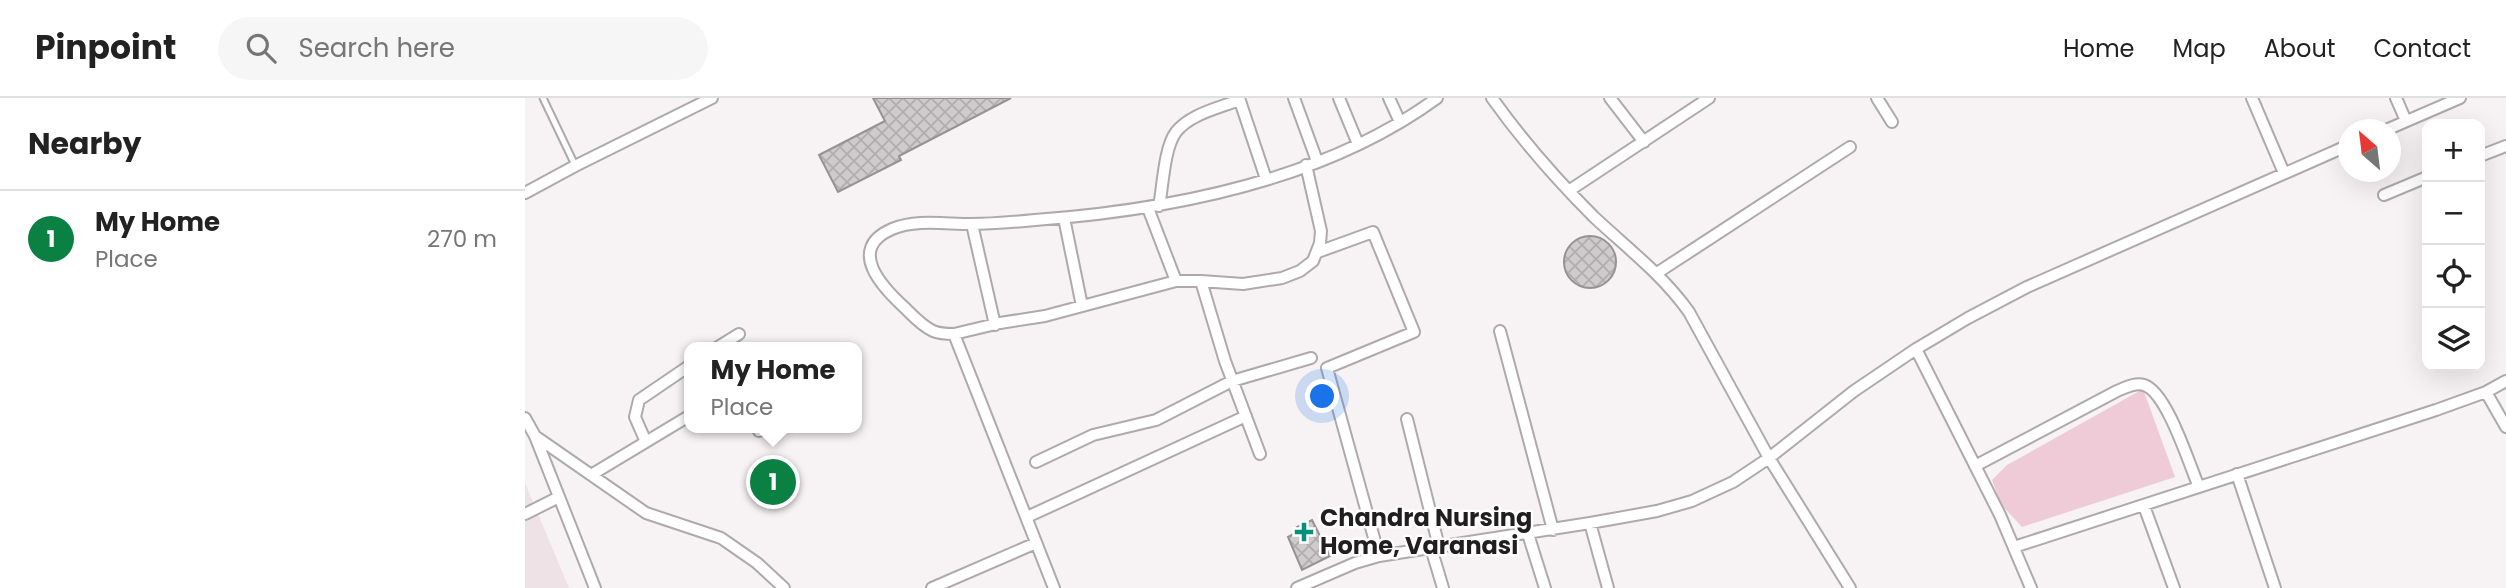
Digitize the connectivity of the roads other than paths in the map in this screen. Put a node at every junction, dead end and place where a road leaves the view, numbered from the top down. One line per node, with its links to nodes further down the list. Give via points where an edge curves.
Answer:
1 (543, 98): 27 (lane)
2 (712, 98): 27 (street)
3 (1294, 98): 25 (street)
4 (1339, 98): 20 (street)
5 (1389, 98): 16 (street)
6 (1437, 98): 16 (street)
7 (1492, 98): 31 (street)
8 (1610, 98): 19 (street)
9 (1709, 98): 19 (street)
10 (1877, 98): 17 (street)
11 (2252, 98): 28 (street)
12 (2396, 98): 15 (street)
13 (2460, 98): 15 (street)
14 (1239, 99): 29 (street); 34 (street, via 1176,131)
15 (2406, 121): 18 (street)
16 (1399, 122): 20 (street)
17 (1892, 122)
18 (2401, 123)
19 (1644, 142): 31 (street)
20 (1358, 144): 25 (street)
21 (2506, 146): 24 (street)
22 (1850, 147): 38 (street)
23 (2338, 150): 28 (street)
24 (2485, 154)
25 (1317, 161): 26 (street)
26 (1306, 165): 29 (street); 37 (street, via 1321,231)
27 (575, 166): 32 (street)
28 (2284, 173): 47 (street, via 2027,287)
29 (1266, 178): 34 (street, via 1234,190)
30 (2422, 179): 33 (street)
31 (1570, 190): 38 (street)
32 (525, 193)
33 (2384, 195)
34 (1154, 207): 35 (street); 39 (street)
35 (1065, 218): 36 (street); 41 (street)
36 (972, 224): 42 (street); 45 (street, via 900,226 877,238 870,254 876,275 888,292 926,327)
37 (1318, 252): 40 (street, via 1300,271 1282,278 1243,284); 77 (street, via 1373,232 1414,332 1327,368)
38 (1657, 273): 61 (street, via 1689,312)
39 (1176, 281): 40 (street); 41 (street)
40 (1201, 281): 50 (street)
41 (1082, 306): 42 (street)
42 (995, 325): 45 (street)
43 (1500, 331): 72 (street)
44 (739, 334): 46 (street)
45 (954, 334): 70 (street)
46 (726, 342)
47 (1916, 349): 61 (street); 63 (street)
48 (1311, 358): 50 (street)
49 (684, 369): 59 (street, via 639,400 635,417)
50 (1232, 381): 53 (street); 62 (street, via 1156,420 1093,435)
51 (2506, 381): 52 (street)
52 (2486, 392): 57 (street); 64 (street)
53 (1246, 416): 60 (street); 70 (street)
54 (525, 418): 58 (street)
55 (684, 419): 59 (street)
56 (1407, 419): 76 (street)
57 (2506, 427)
58 (535, 436): 65 (street); 67 (street)
59 (646, 442): 65 (street)
60 (1260, 454)
61 (1769, 458): 71 (street, via 1733,482 1692,500); 87 (street)
62 (1036, 461)
63 (1975, 466): 66 (street, via 2140,383 2163,403); 75 (street)
64 (2237, 474): 66 (street); 90 (street)
65 (591, 475): 80 (street, via 646,513 721,538)
66 (2199, 487): 68 (street)
67 (559, 497): 69 (street); 79 (street)
68 (2144, 506): 75 (street); 89 (street)
69 (525, 514)
70 (1027, 517): 74 (street)
71 (1590, 523): 72 (street); 86 (street)
72 (1553, 530): 73 (street)
73 (1528, 534): 76 (street); 85 (street)
74 (1036, 543): 81 (street); 82 (street)
75 (2014, 547): 88 (street)
76 (1435, 548): 77 (street); 84 (street)
77 (1379, 556): 78 (street)
78 (1311, 585): 83 (street)
79 (595, 588)
80 (784, 588)
81 (932, 588)
82 (1054, 588)
83 (1297, 588)
84 (1443, 588)
85 (1545, 588)
86 (1608, 588)
87 (1850, 588)
88 (2031, 588)
89 (2174, 588)
90 (2275, 588)

